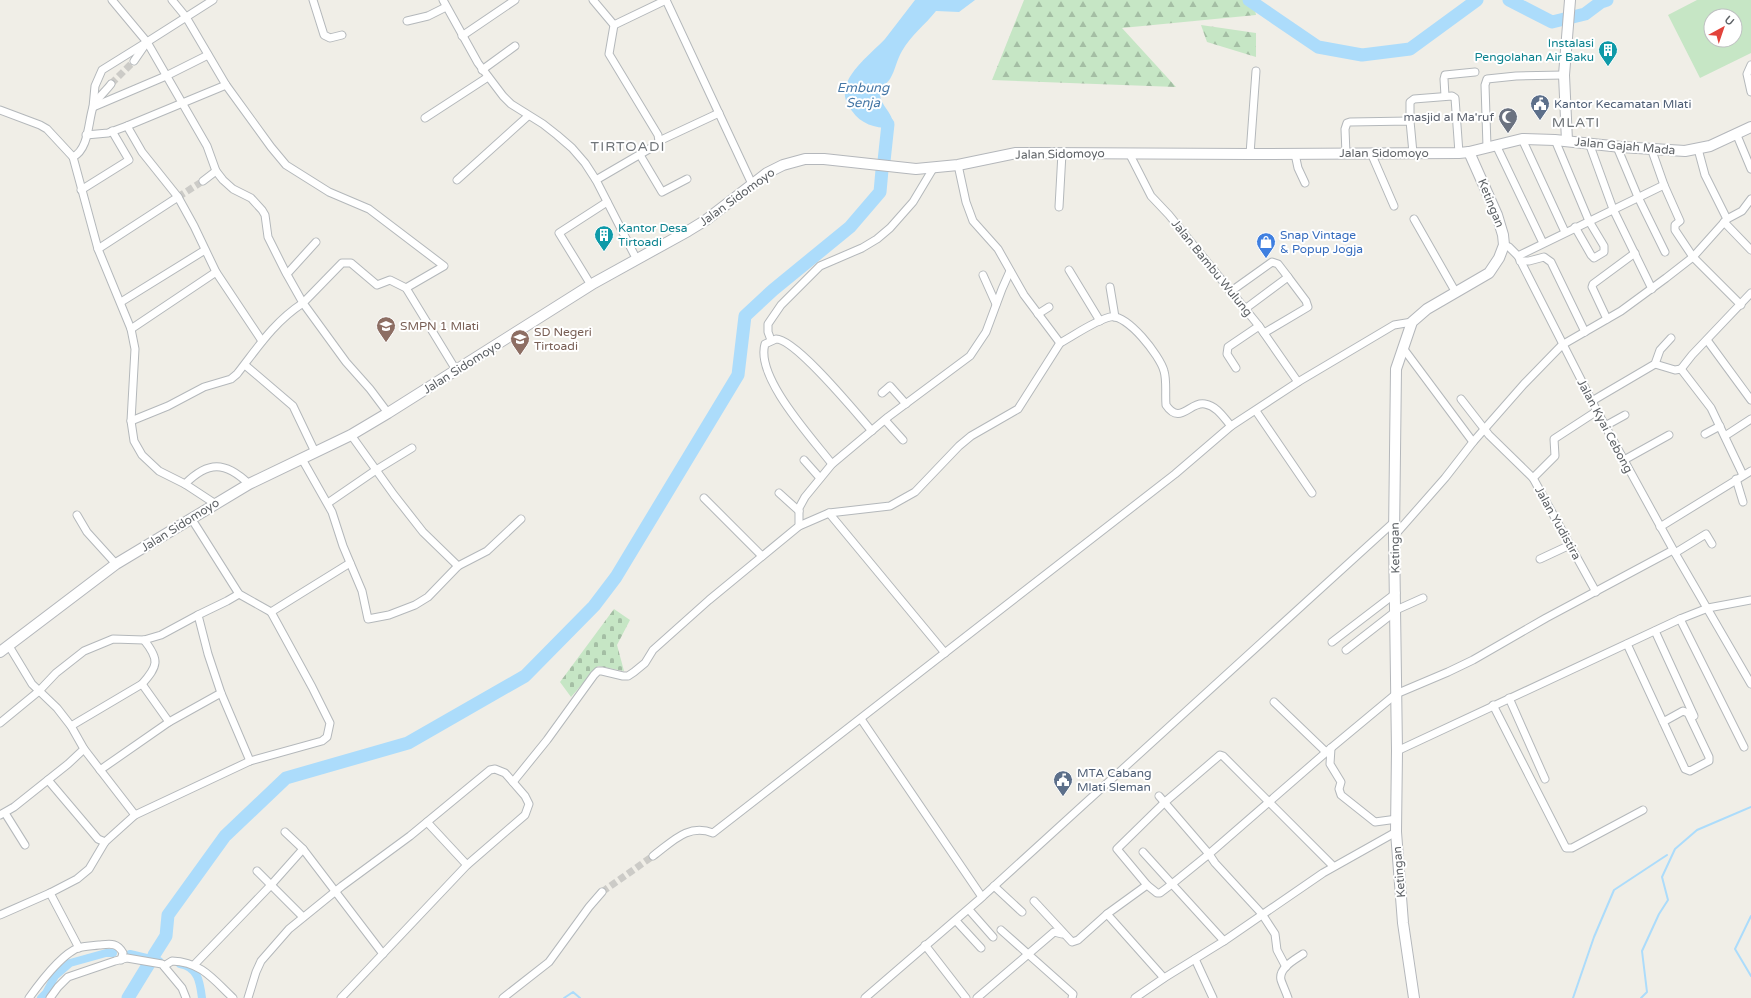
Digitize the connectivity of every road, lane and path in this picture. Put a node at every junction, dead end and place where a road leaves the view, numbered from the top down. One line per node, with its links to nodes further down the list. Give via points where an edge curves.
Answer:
1 (114, 0): 16 (street)
2 (172, 0): 11 (street)
3 (213, 0): 11 (street)
4 (312, 0): 14 (street, via 324,34 330,38)
5 (442, 0): 10 (street)
6 (516, 0): 15 (street)
7 (593, 0): 13 (street)
8 (666, 0): 13 (street); 34 (street)
9 (1570, 0): 24 (main road)
10 (446, 7): 12 (street, via 428,16); 15 (street)
11 (186, 17): 16 (street); 18 (street)
12 (407, 21)
13 (614, 25): 45 (street, via 609,54)
14 (342, 35)
15 (462, 36): 21 (street)
16 (147, 42): 19 (street); 25 (street); 32 (street, via 102,70 95,86)
17 (515, 46): 21 (street)
18 (208, 55): 25 (street); 28 (street)
19 (134, 61)
20 (1751, 65): 29 (street, via 1747,74)
21 (482, 70): 26 (street)
22 (1256, 71): 57 (street)
23 (1475, 72): 30 (street, via 1445,75)
24 (1564, 75): 46 (main road); 48 (street, via 1487,79 1484,85)
25 (166, 76): 31 (street); 32 (street)
26 (488, 77): 35 (street, via 503,96); 36 (street)
27 (111, 84): 32 (street)
28 (226, 85): 31 (street); 105 (street, via 286,165 329,192 369,209 444,266)
29 (1751, 92)
30 (1445, 96): 37 (street, via 1414,99 1410,102); 52 (street, via 1455,98)
31 (182, 103): 38 (street); 65 (street, via 207,146)
32 (93, 107): 42 (street)
33 (0, 110): 61 (street, via 47,129)
34 (719, 113): 45 (street); 71 (street)
35 (528, 116): 67 (street); 68 (street, via 543,124 572,148)
36 (425, 118)
37 (1410, 121): 56 (street); 59 (street, via 1347,123)
38 (127, 126): 40 (street); 74 (street, via 142,152)
39 (1751, 127): 41 (main road, Jalan Gajah Mada)
40 (112, 131): 42 (street); 73 (street, via 129,160)
41 (1736, 133): 51 (main road, Jalan Gajah Mada); 64 (street)
42 (86, 135): 61 (street, via 79,151)
43 (1522, 139): 44 (main road, Jalan Sidomoyo); 48 (main road, Jalan Sidomoyo); 85 (street)
44 (1555, 140): 46 (main road, Jalan Sidomoyo); 83 (street)
45 (659, 141): 60 (street)
46 (1567, 141): 47 (main road, Jalan Gajah Mada)
47 (1589, 143): 49 (main road, Jalan Gajah Mada); 80 (street)
48 (1492, 146): 52 (main road, Jalan Sidomoyo); 87 (street)
49 (1617, 147): 50 (main road, Jalan Gajah Mada); 75 (street)
50 (1651, 148): 51 (main road, Jalan Gajah Mada, via 1686,151); 72 (street)
51 (1698, 149): 82 (street, via 1705,175)
52 (1464, 152): 56 (main road, Jalan Sidomoyo); 88 (main road, Ketingan, via 1497,215)
53 (1062, 153): 54 (main road, Jalan Sidomoyo); 62 (main road, Jalan Sidomoyo, via 1016,153); 79 (street)
54 (1129, 153): 57 (main road, Jalan Sidomoyo); 108 (street, Jalan Bambu Wulung, via 1151,196)
55 (1371, 153): 56 (main road, Jalan Sidomoyo); 59 (main road, Jalan Sidomoyo); 78 (street)
56 (1413, 153)
57 (1250, 154): 58 (main road, Jalan Sidomoyo)
58 (1295, 154): 59 (main road, Jalan Sidomoyo); 70 (street)
59 (1346, 154)
60 (640, 155): 66 (street, via 662,192); 68 (street)
61 (73, 157): 73 (street)
62 (958, 165): 63 (main road, Jalan Sidomoyo); 98 (street, via 973,221 998,248)
63 (934, 167): 71 (main road, Jalan Sidomoyo, via 916,169 805,159 783,165); 126 (street, via 913,202 890,228 862,248 820,266 781,305 768,324)
64 (1751, 169)
65 (216, 170): 69 (street); 100 (street, via 228,185 251,198 262,210 268,237)
66 (687, 179)
67 (457, 180)
68 (596, 180): 77 (street)
69 (203, 181)
70 (1305, 183)
71 (752, 184): 96 (main road, Jalan Sidomoyo, via 706,220)
72 (1664, 185): 75 (street); 94 (street, via 1680,221 1675,225 1675,230)
73 (81, 190): 89 (street)
74 (178, 197): 89 (street); 90 (street)
75 (1638, 197): 80 (street); 92 (street)
76 (1751, 199): 82 (street, via 1742,211)
77 (607, 202): 96 (street); 103 (street, via 559,233)
78 (1394, 206)
79 (1059, 207)
80 (1614, 209): 83 (street); 93 (street)
81 (1414, 219): 107 (street)
82 (1725, 220): 91 (street); 94 (street)
83 (1588, 221): 84 (street); 84 (street, via 1604,246 1604,252 1598,257 1594,258 1591,255)
84 (1575, 227): 85 (street)
85 (1566, 232): 87 (street)
86 (316, 242): 100 (street)
87 (1543, 243): 95 (street)
88 (1504, 245): 95 (street, Jalan Kyai Cebong); 107 (main road, Ketingan, via 1489,273)
89 (98, 248): 110 (street)
90 (205, 250): 99 (street); 110 (street)
91 (1751, 250)
92 (1665, 252)
93 (1635, 253): 106 (street); 118 (street, via 1593,284)
94 (1693, 257): 106 (street); 113 (street)
95 (1519, 258): 123 (street, via 1529,261 1544,257 1551,262); 130 (street, Jalan Kyai Cebong)
96 (637, 260): 103 (main road, Jalan Sidomoyo)
97 (1069, 270): 119 (street)
98 (1010, 271): 112 (street); 116 (street)
99 (216, 272): 122 (street); 128 (street)
100 (287, 274): 111 (street)
101 (983, 275): 112 (street)
102 (1288, 277): 108 (street, via 1278,264 1272,262); 115 (street); 124 (street, via 1308,307)
103 (591, 285): 136 (main road, Jalan Sidomoyo)
104 (1110, 287): 117 (street)
105 (406, 288): 111 (street, via 390,280 377,285 351,263 346,262); 136 (street)
106 (1652, 288): 118 (street)
107 (1456, 291): 120 (main road, Ketingan)
108 (1230, 292): 115 (street, Jalan Bambu Wulung)
109 (1751, 294): 113 (street)
110 (121, 302): 122 (street)
111 (303, 302): 128 (street, via 283,317); 145 (street, via 346,362)
112 (996, 304): 142 (street, via 982,341 970,356)
113 (1741, 305): 127 (street)
114 (1049, 307): 116 (street)
115 (1245, 309): 121 (street, Jalan Bambu Wulung)
116 (1038, 314): 129 (street)
117 (1115, 317): 119 (street); 150 (street, via 1127,322 1161,363 1166,405 1169,409 1177,414 1207,404 1220,412)
118 (1606, 319): 123 (street)
119 (1100, 321): 129 (street)
120 (1412, 322): 131 (main road, Ketingan); 137 (street, via 1394,325)
121 (1259, 326): 124 (street, Jalan Bambu Wulung); 134 (street, via 1228,347 1227,354)
122 (131, 329): 149 (street, via 135,360)
123 (1585, 332): 130 (street)
124 (1264, 333): 137 (street, Jalan Bambu Wulung)
125 (1671, 338): 133 (street, via 1660,350)
126 (770, 340): 154 (street, via 779,339 788,343 825,378); 166 (street, via 763,352 764,359 780,397)
127 (1707, 340): 135 (street); 140 (street)
128 (262, 341): 132 (street)
129 (1060, 343): 182 (street, via 1018,409 971,436 915,492 890,506)
130 (1562, 345): 141 (street, Jalan Kyai Cebong); 153 (street)
131 (1403, 348): 160 (street); 186 (main road, Ketingan, via 1396,369 1395,388)
132 (245, 364): 149 (street, via 231,379 204,387 168,406); 162 (street, via 293,406)
133 (1655, 364): 135 (street, via 1675,370); 141 (street)
134 (1236, 368)
135 (1682, 369): 152 (street, via 1711,408)
136 (456, 370): 145 (main road, Jalan Sidomoyo)
137 (1298, 382): 143 (street)
138 (882, 393): 142 (street, via 890,386)
139 (1461, 399): 153 (street)
140 (1751, 400)
141 (1592, 401): 144 (street, Jalan Kyai Cebong)
142 (906, 404): 148 (street)
143 (1256, 410): 150 (street); 176 (street)
144 (1597, 411): 151 (street, Jalan Kyai Cebong); 171 (street, Jalan Yudistira, via 1554,439 1555,456)
145 (388, 413): 155 (main road, Jalan Sidomoyo)
146 (1625, 415): 151 (street)
147 (1751, 419): 158 (street)
148 (884, 420): 154 (street); 159 (street)
149 (131, 421): 173 (street, via 134,441 142,455 159,471)
150 (1231, 426): 215 (street, via 1175,474)
151 (1605, 426): 165 (street, Jalan Kyai Cebong)
152 (1720, 426): 156 (street); 158 (street)
153 (1484, 430): 160 (street); 171 (street)
154 (872, 431): 166 (street)
155 (351, 434): 162 (main road, Jalan Sidomoyo); 167 (street)
156 (1705, 434)
157 (1669, 435): 165 (street)
158 (1726, 436): 169 (street)
159 (903, 440)
160 (1472, 442): 189 (street, via 1445,478)
161 (412, 448): 167 (street)
162 (315, 452): 163 (main road, Jalan Sidomoyo)
163 (302, 459): 174 (main road, Jalan Sidomoyo); 180 (street)
164 (804, 460): 170 (street)
165 (1624, 460): 188 (street, Jalan Kyai Cebong)
166 (832, 464): 170 (street)
167 (376, 470): 180 (street); 197 (street, via 423,532)
168 (1751, 471): 169 (street)
169 (1743, 475): 172 (street)
170 (820, 478): 181 (street, via 805,497)
171 (1533, 478): 191 (street, Jalan Yudistira)
172 (1736, 479): 178 (street); 188 (street)
173 (185, 484): 174 (street, via 198,472 220,465); 179 (street)
174 (249, 484): 179 (main road, Jalan Sidomoyo)
175 (779, 493): 181 (street)
176 (1312, 493)
177 (704, 498): 193 (street)
178 (1743, 502)
179 (214, 503): 184 (main road, Jalan Sidomoyo)
180 (328, 503): 195 (street)
181 (799, 511): 187 (street)
182 (829, 513): 187 (street); 215 (street)
183 (77, 514): 196 (street, via 87,532)
184 (191, 518): 196 (main road, Jalan Sidomoyo); 200 (street)
185 (521, 519): 197 (street, via 486,551)
186 (1394, 522): 189 (main road, Ketingan); 261 (street)
187 (799, 526): 193 (street)
188 (1660, 527): 192 (street, Jalan Kyai Cebong)
189 (1394, 536): 199 (main road, Ketingan)
190 (1712, 544): 192 (street, via 1706,534)
191 (1570, 545): 194 (street); 198 (street, Jalan Yudistira)
192 (1674, 551): 198 (street); 203 (street, Jalan Kyai Cebong)
193 (762, 556): 238 (street, via 653,650 645,663 634,672 623,676 598,671)
194 (1540, 559)
195 (350, 563): 197 (street, via 362,591 368,619 389,615 416,605 428,597); 205 (street)
196 (116, 564): 212 (main road, Jalan Sidomoyo)
197 (458, 566)
198 (1596, 592): 220 (street, via 1460,666)
199 (1396, 593): 204 (main road, Ketingan); 210 (street)
200 (239, 594): 205 (street); 206 (street)
201 (1423, 598): 204 (street)
202 (1751, 600): 203 (street)
203 (1708, 608): 207 (street); 217 (street, Jalan Kyai Cebong)
204 (1396, 610): 213 (street); 220 (main road, Ketingan)
205 (271, 612): 234 (street, via 320,702 330,723 329,731 322,741)
206 (198, 615): 209 (street, via 161,635); 219 (street)
207 (1680, 619): 208 (street); 229 (street)
208 (1655, 631): 211 (street); 233 (street)
209 (144, 640): 216 (street, via 156,664 154,672); 218 (street, via 113,639 84,651 56,673)
210 (1332, 642)
211 (1627, 644): 221 (street); 226 (street)
212 (9, 646): 214 (main road, Jalan Sidomoyo); 218 (street)
213 (1346, 650)
214 (0, 652)
215 (945, 653): 224 (street)
216 (142, 684): 225 (street); 228 (street)
217 (1751, 684)
218 (39, 691): 227 (street); 228 (street, via 57,708)
219 (221, 693): 225 (street); 234 (street)
220 (1396, 694): 231 (street); 232 (main road, Ketingan)
221 (1509, 698): 223 (street); 236 (street)
222 (1274, 702): 231 (street)
223 (1493, 706): 232 (street); 242 (street, via 1566,848 1572,848)
224 (861, 719): 254 (street, via 713,833 693,829); 265 (street)
225 (169, 722): 235 (street)
226 (1663, 722): 226 (street, via 1686,770 1690,771 1709,761 1688,713 1682,711)
227 (0, 723)
228 (70, 726): 230 (street)
229 (1744, 747)
230 (84, 749): 235 (street); 237 (street)
231 (1328, 750): 241 (street); 245 (street, via 1330,764 1341,782 1341,795 1375,822)
232 (1398, 751): 245 (main road, Ketingan)
233 (1714, 759)
234 (250, 761): 244 (street)
235 (100, 770): 244 (street)
236 (1545, 779)
237 (48, 780): 243 (street); 249 (street, via 98,839)
238 (513, 782): 246 (street, via 506,773 490,770); 255 (street, via 528,800 525,815)
239 (1159, 796): 240 (street)
240 (1165, 802): 241 (street, via 1217,756 1222,755); 253 (street); 260 (street, via 1118,848)
241 (1269, 803): 253 (street); 256 (street)
242 (1643, 810)
243 (3, 814): 250 (street)
244 (135, 815): 249 (street)
245 (1397, 819): 248 (main road, Ketingan)
246 (427, 822): 255 (street); 262 (street)
247 (286, 832): 251 (street)
248 (1396, 832): 256 (street); 304 (main road, Ketingan, via 1403,923)
249 (105, 842): 264 (street, via 89,869 77,879)
250 (25, 845)
251 (303, 849): 259 (street); 262 (street)
252 (1143, 852): 258 (street)
253 (1209, 854): 258 (street); 270 (street)
254 (652, 856)
255 (467, 865): 281 (street)
256 (1333, 866): 270 (street)
257 (256, 871): 259 (street)
258 (1172, 884): 260 (street, via 1156,894); 277 (street)
259 (271, 885): 272 (street); 287 (street)
260 (1147, 885): 269 (street)
261 (994, 886): 265 (street); 268 (street)
262 (334, 892): 272 (street); 281 (street)
263 (602, 892): 296 (street, via 549,962)
264 (50, 893): 271 (street); 279 (street)
265 (982, 897): 278 (street)
266 (1034, 901): 275 (street)
267 (971, 912): 276 (street)
268 (1022, 912)
269 (1107, 914): 275 (street, via 1075,942); 289 (street)
270 (1262, 914): 277 (street); 288 (street, via 1275,934 1277,950)
271 (0, 915)
272 (303, 917): 294 (street, via 276,942 261,961)
273 (958, 923): 280 (street)
274 (1001, 930): 282 (street)
275 (1062, 934): 282 (street, via 1054,932)
276 (993, 937)
277 (1224, 941): 285 (street)
278 (926, 945): 297 (street); 298 (street)
279 (79, 948): 284 (street, via 116,945 123,953); 290 (street, via 43,978)
280 (981, 948)
281 (383, 954): 295 (street)
282 (1029, 954): 299 (street); 300 (street, via 1073,994)
283 (1303, 954): 288 (street)
284 (124, 959): 286 (street); 291 (street, via 68,977)
285 (1195, 959): 289 (street); 302 (street)
286 (163, 965): 287 (street, via 172,960); 292 (street, via 182,988)
287 (194, 965): 293 (street, via 207,973)
288 (1286, 967): 303 (street, via 1280,976)
289 (1164, 978): 301 (street)
290 (29, 998)
291 (50, 998)
292 (186, 998)
293 (233, 998)
294 (248, 998)
295 (341, 998)
296 (503, 998)
297 (865, 998)
298 (966, 998)
299 (977, 998)
300 (1072, 998)
301 (1135, 998)
302 (1213, 998)
303 (1288, 998)
304 (1414, 998)

